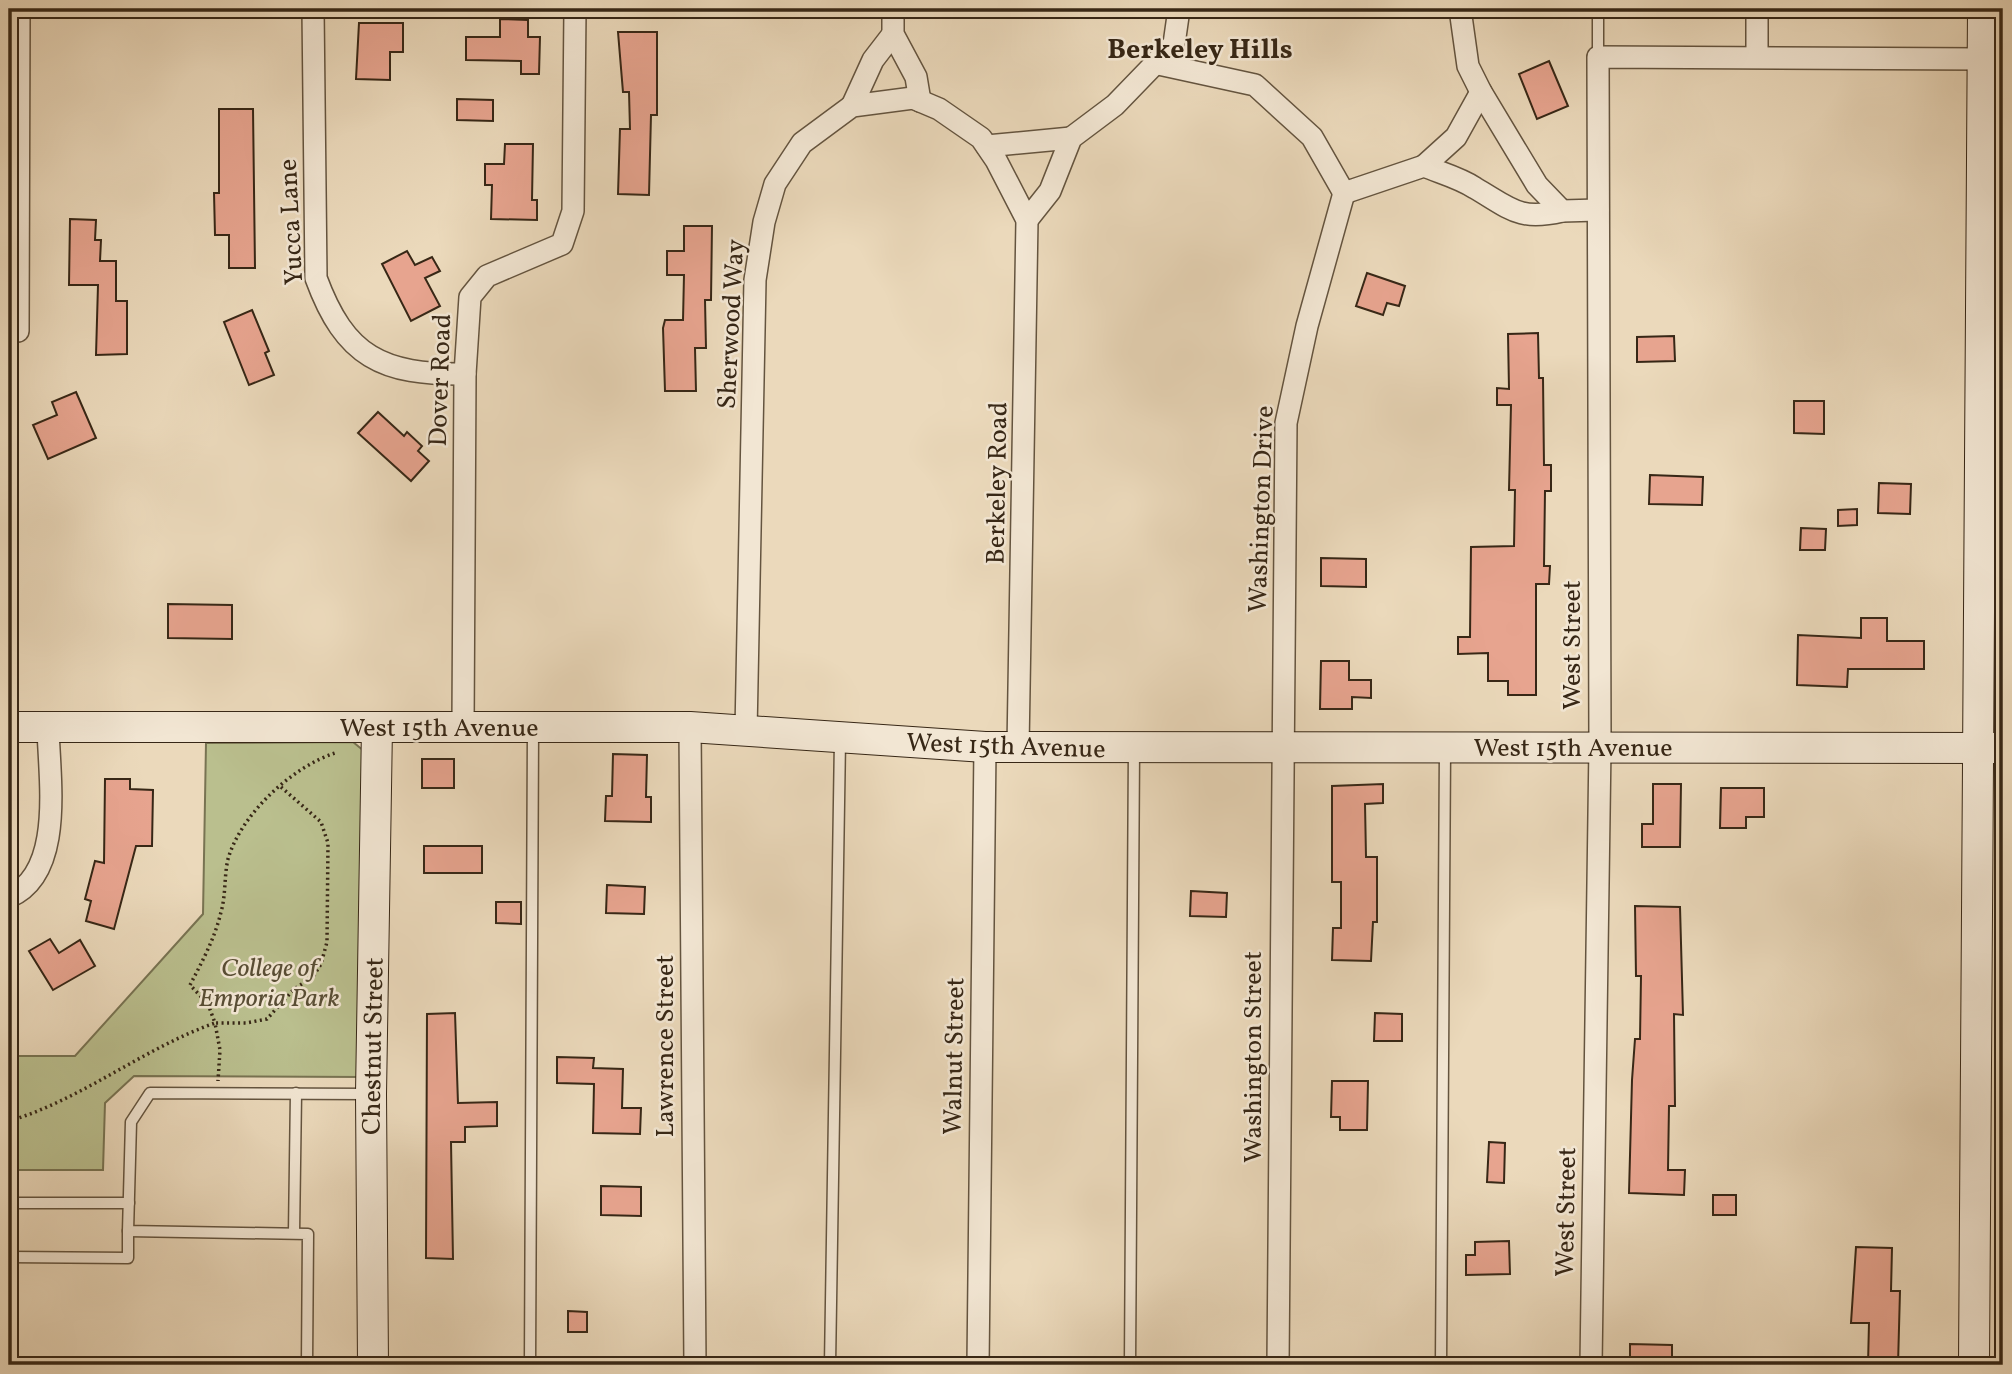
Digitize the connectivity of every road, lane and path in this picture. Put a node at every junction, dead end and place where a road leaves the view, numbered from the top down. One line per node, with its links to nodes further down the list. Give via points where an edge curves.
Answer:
1 (19, 9): 25 (street)
2 (313, 9): 26 (street, Yucca Lane, via 316,278 327,309 352,345 383,365)
3 (575, 9): 26 (street, Dover Road, via 573,211 562,244 487,276 470,297)
4 (893, 9): 10 (street)
5 (1179, 9): 14 (street, via 1174,44)
6 (1460, 9): 15 (street, via 1468,66)
7 (1598, 9): 11 (lane, West Street)
8 (1757, 9): 12 (street)
9 (1983, 9): 13 (street)
10 (893, 34): 16 (street, via 916,77); 17 (street, via 873,60)
11 (1598, 57): 12 (street); 22 (street, West Street)
12 (1757, 57): 13 (street)
13 (1982, 59): 27 (street)
14 (1154, 63): 18 (street, via 1115,105); 21 (street, via 1255,85 1312,137)
15 (1481, 92): 20 (street, via 1456,137); 23 (street, via 1537,185)
16 (920, 101): 17 (street, Sherwood Way, via 893,99); 19 (street, Sherwood Way, via 939,109)
17 (852, 106): 34 (street, Sherwood Way, via 802,143 775,184 764,222 755,280)
18 (1071, 138): 19 (street); 24 (street, via 1050,191)
19 (987, 146): 24 (street, Sherwood Way)
20 (1424, 166): 21 (street); 23 (street, via 1474,187 1514,212 1536,217)
21 (1344, 193): 42 (street, Washington Drive, via 1286,423)
22 (1598, 210): 23 (street); 36 (street, West Street)
23 (1562, 211)
24 (1027, 220): 38 (street, Berkeley Road)
25 (18, 331)
26 (465, 374): 31 (street, Dover Road)
27 (1991, 472): 41 (street)
28 (9, 727): 29 (street, West 15th Avenue)
29 (48, 727): 30 (street, West 15th Avenue); 45 (street, via 49,830 43,863 25,890)
30 (377, 727): 31 (street, West 15th Avenue); 49 (street, Chestnut Street)
31 (463, 727): 32 (street, West 15th Avenue)
32 (533, 727): 33 (street, West 15th Avenue); 58 (lane)
33 (690, 727): 34 (street, West 15th Avenue); 59 (street, Lawrence Street)
34 (746, 731): 35 (street, West 15th Avenue)
35 (840, 738): 37 (street, West 15th Avenue); 60 (lane)
36 (1600, 746): 40 (street, West 15th Avenue); 41 (street, West 15th Avenue); 65 (street, West Street)
37 (985, 747): 38 (street, West 15th Avenue); 61 (street, Walnut Street)
38 (1017, 747): 39 (street, West 15th Avenue)
39 (1135, 748): 42 (street, West 15th Avenue); 62 (lane)
40 (1445, 748): 42 (street, West 15th Avenue); 64 (lane)
41 (1991, 748): 66 (street)
42 (1282, 749): 63 (street, Washington Street)
43 (339, 752): 44 (path)
44 (281, 787): 46 (path, via 238,834 228,860 222,910 190,985 208,1004); 46 (path, via 321,821 328,843 327,942 321,964 267,1019)
45 (9, 897)
46 (215, 1023): 47 (path); 50 (path)
47 (218, 1093): 48 (lane); 52 (lane, via 150,1093 131,1122)
48 (296, 1093): 49 (lane); 54 (lane)
49 (371, 1094): 57 (street, Chestnut Street)
50 (9, 1121)
51 (9, 1203): 52 (lane)
52 (129, 1203): 53 (lane)
53 (128, 1231): 54 (lane); 55 (lane, via 128,1258)
54 (294, 1233): 56 (lane, via 309,1234)
55 (9, 1257)
56 (307, 1365)
57 (373, 1365)
58 (530, 1365)
59 (695, 1365)
60 (830, 1365)
61 (978, 1365)
62 (1130, 1365)
63 (1278, 1365)
64 (1441, 1365)
65 (1591, 1365)
66 (1974, 1365)

